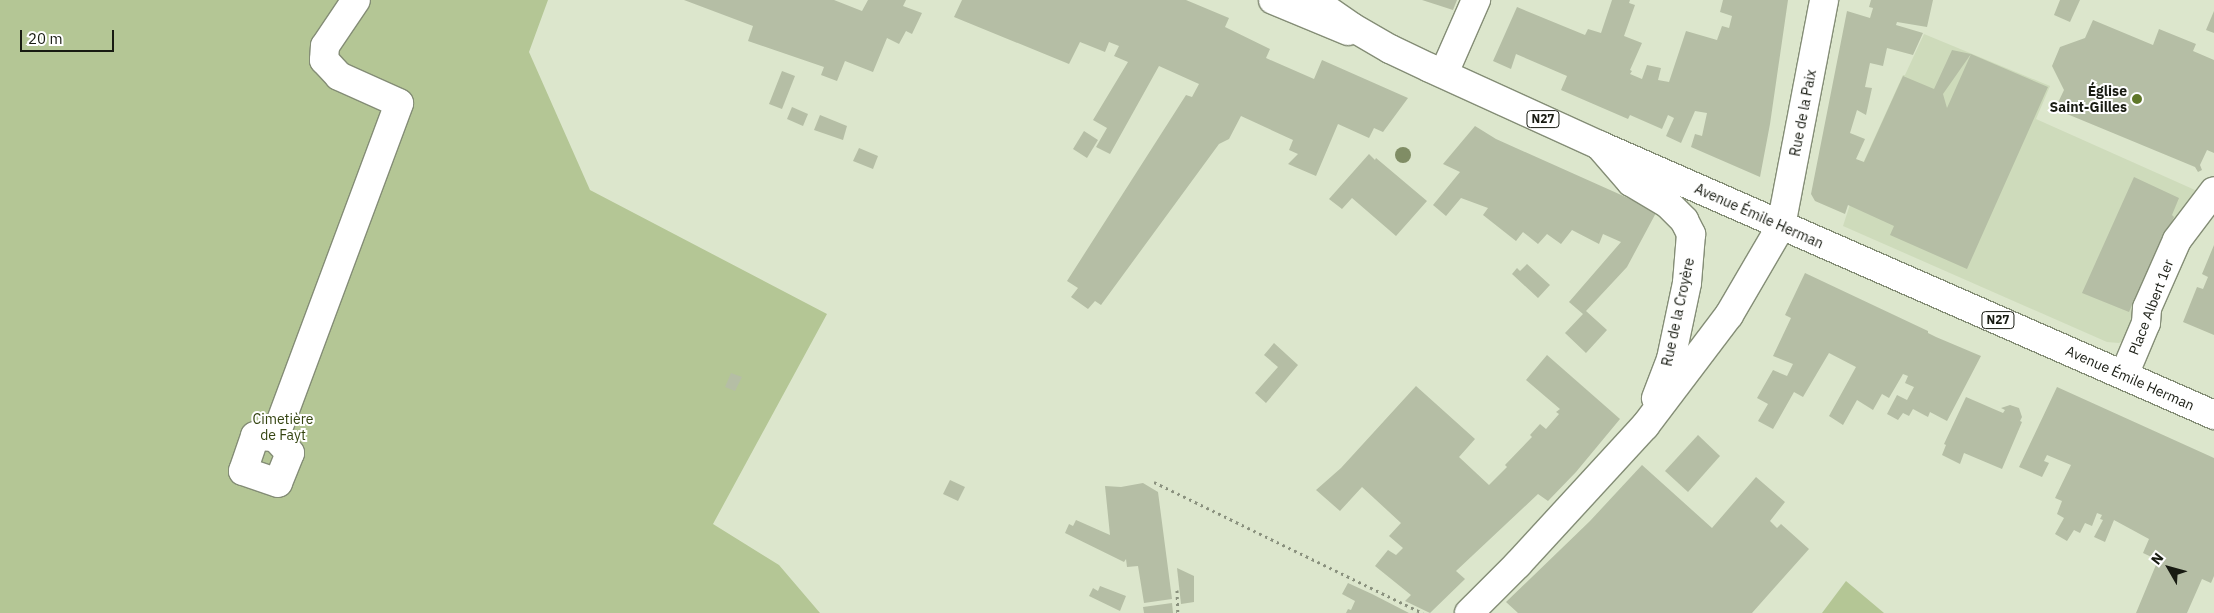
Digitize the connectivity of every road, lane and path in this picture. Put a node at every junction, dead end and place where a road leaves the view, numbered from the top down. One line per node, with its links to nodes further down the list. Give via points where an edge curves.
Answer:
1 (356, 0): 14 (street, via 325,46 324,60 339,76 399,103)
2 (1273, 0): 6 (street)
3 (1313, 0): 6 (street, Avenue Émile Herman / N27, via 1333,16)
4 (1476, 0): 7 (street)
5 (1824, 0): 10 (street, Rue de la Paix)
6 (1390, 49): 7 (street, Avenue Émile Herman / N27)
7 (1444, 73): 8 (street, Avenue Émile Herman / N27)
8 (1599, 145): 10 (street, Avenue Émile Herman / N27); 13 (street, Rue de la Croyère, via 1631,182 1668,204 1684,220 1691,234 1687,283 1671,359)
9 (2214, 191): 11 (street, Place Albert 1er, via 2177,240)
10 (1781, 226): 11 (street, Avenue Émile Herman / N27); 13 (street, Rue de la Croyère, via 1729,315)
11 (2124, 375): 12 (street, Avenue Émile Herman / N27)
12 (2214, 415)
13 (1646, 426): 19 (street, Rue de la Croyère)
14 (275, 437)
15 (1154, 482): 18 (path)
16 (1177, 590): 17 (path)
17 (1178, 613)
18 (1423, 613)
19 (1469, 613)

